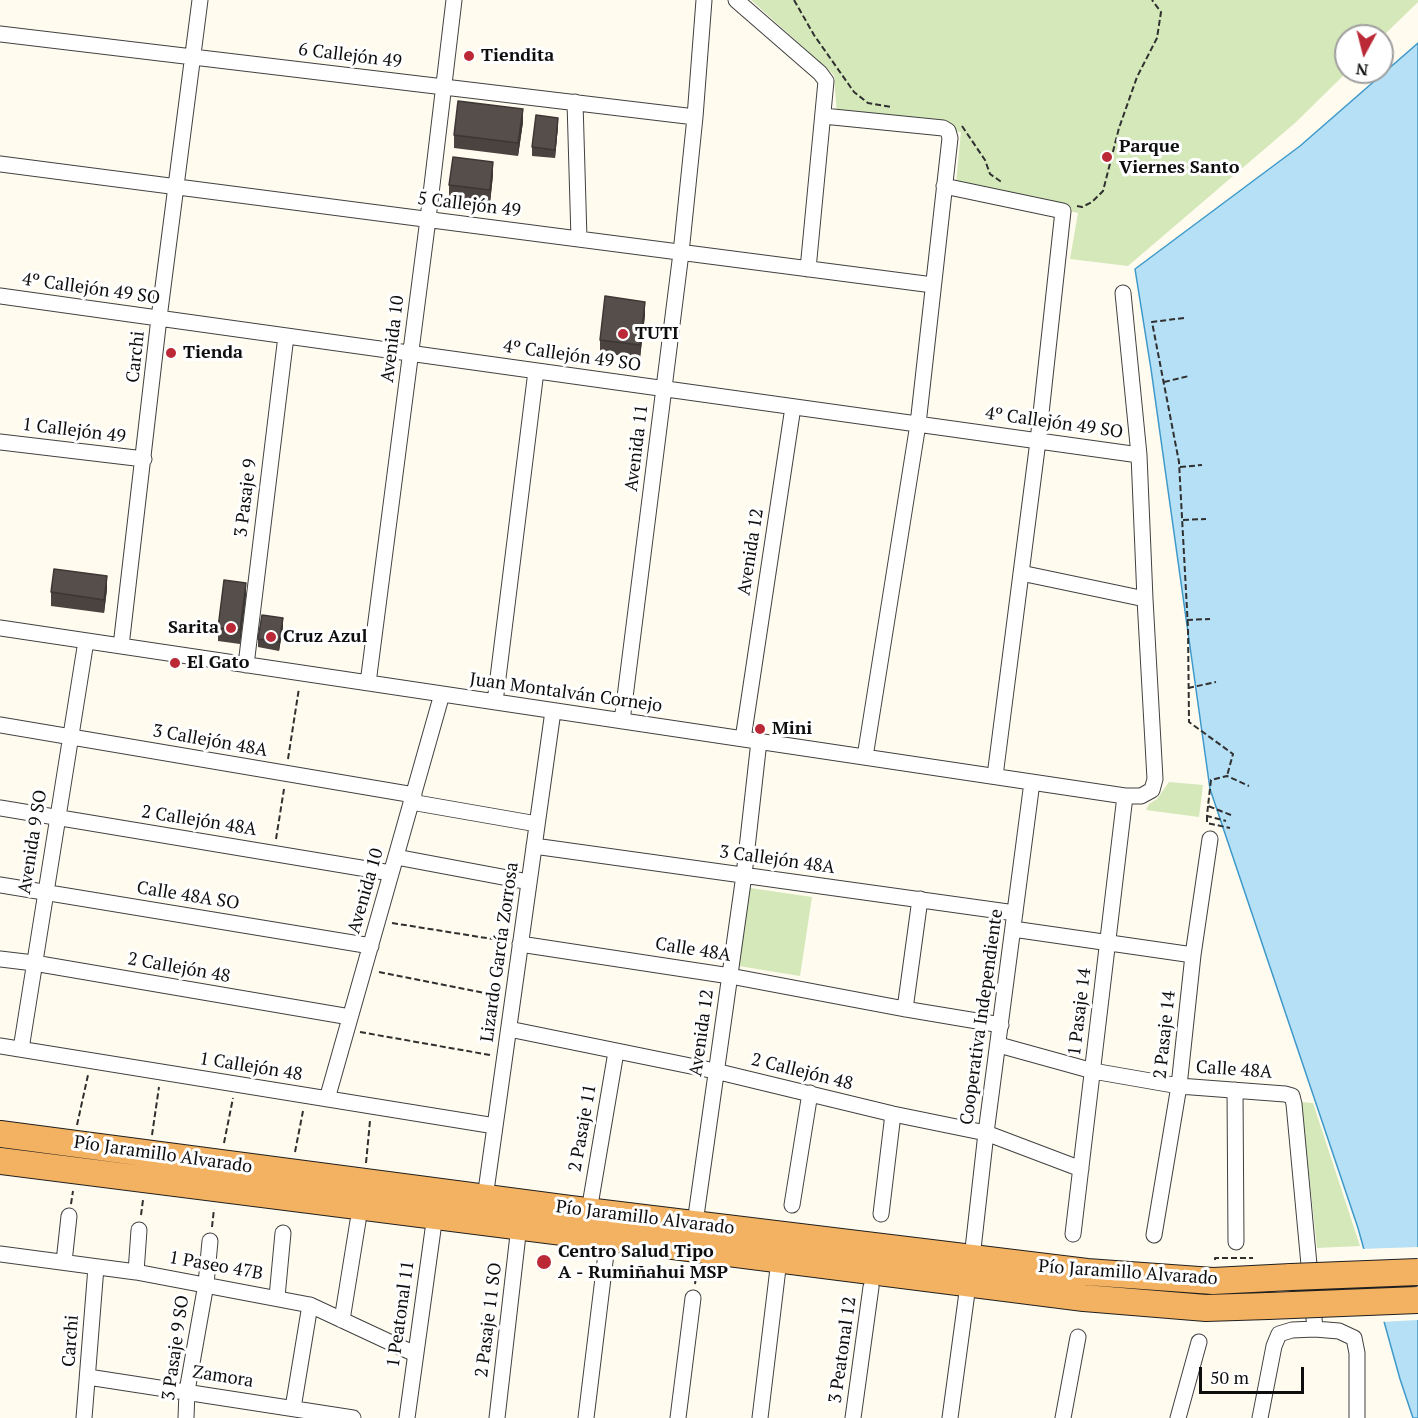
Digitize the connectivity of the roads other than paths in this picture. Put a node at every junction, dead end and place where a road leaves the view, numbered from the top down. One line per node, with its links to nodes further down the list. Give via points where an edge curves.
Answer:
1 (200, 0): 6 (street, Carchi)
2 (454, 0): 7 (street, Avenida 10)
3 (704, 0): 10 (street, Avenida 11)
4 (736, 0): 9 (street, via 820,73 826,81)
5 (0, 34): 6 (street, 6 Callejón 49)
6 (192, 57): 7 (street, 6 Callejón 49); 13 (street, Carchi)
7 (444, 87): 8 (street, 6 Callejón 49); 14 (street, Avenida 10)
8 (575, 102): 10 (street, 6 Callejón 49); 15 (street)
9 (823, 116): 12 (street, via 943,128 950,138); 17 (street)
10 (695, 117): 16 (street, Avenida 11)
11 (0, 164): 13 (street, 5 Callejón 49)
12 (945, 186): 18 (street); 28 (street, via 1063,211)
13 (176, 187): 14 (street, 5 Callejón 49); 21 (street, Carchi)
14 (428, 219): 15 (street, 5 Callejón 49); 23 (street, Avenida 10)
15 (579, 239): 16 (street, 5 Callejón 49)
16 (681, 253): 17 (street, 5 Callejón 49); 25 (street, Avenida 11)
17 (808, 269): 18 (street, 5 Callejón 49)
18 (933, 285): 27 (street)
19 (1123, 292): 30 (street)
20 (0, 297): 21 (street, 4º Callejón 49 SO)
21 (159, 318): 22 (street, 4º Callejón 49 SO); 31 (street, Carchi)
22 (286, 336): 23 (street, 4º Callejón 49 SO); 37 (street, 3 Pasaje 9)
23 (411, 353): 24 (street, 4º Callejón 49 SO); 38 (street, Avenida 10)
24 (537, 371): 25 (street, 4º Callejón 49 SO); 40 (street)
25 (664, 389): 26 (street, 4º Callejón 49 SO); 42 (street, Avenida 11)
26 (793, 407): 27 (street, 4º Callejón 49 SO); 45 (street, Avenida 12)
27 (918, 424): 28 (street, 4º Callejón 49 SO); 47 (street)
28 (1038, 441): 30 (street, 4º Callejón 49 SO); 32 (street)
29 (0, 442): 31 (street, 1 Callejón 49)
30 (1139, 455): 33 (street)
31 (144, 459): 36 (street, Carchi)
32 (1021, 573): 33 (street); 48 (street)
33 (1145, 599): 50 (street, via 1155,778 1152,790 1141,796)
34 (0, 628): 35 (street, Juan Montalván Cornejo)
35 (86, 641): 36 (street, Juan Montalván Cornejo); 44 (street, Avenida 9 SO)
36 (122, 646): 37 (street, Juan Montalván Cornejo)
37 (246, 665): 38 (street, Juan Montalván Cornejo)
38 (368, 683): 39 (street, Juan Montalván Cornejo)
39 (442, 694): 40 (street, Juan Montalván Cornejo); 51 (street, Avenida 10)
40 (495, 702): 41 (street, Juan Montalván Cornejo)
41 (553, 711): 42 (street, Juan Montalván Cornejo); 54 (street, Lizardo García Zorrosa)
42 (621, 721): 45 (street, Juan Montalván Cornejo)
43 (0, 725): 44 (street, 3 Callejón 48A)
44 (70, 737): 51 (street, 3 Callejón 48A); 53 (street, Avenida 9 SO)
45 (743, 739): 46 (street, Juan Montalván Cornejo)
46 (759, 741): 47 (street, Juan Montalván Cornejo); 59 (street, Avenida 12)
47 (865, 757): 48 (street, Juan Montalván Cornejo)
48 (995, 776): 49 (street, Juan Montalván Cornejo)
49 (1032, 782): 50 (street, Juan Montalván Cornejo); 64 (street, Cooperativa Independiente)
50 (1125, 796): 66 (street, 1 Pasaje 14)
51 (413, 799): 54 (street, 3 Callejón 48A); 57 (street, Avenida 10)
52 (0, 808): 53 (street, 2 Callejón 48A)
53 (57, 817): 58 (street, 2 Callejón 48A); 62 (street, Avenida 9 SO)
54 (537, 824): 56 (street, Lizardo García Zorrosa)
55 (1210, 839): 69 (street, 2 Pasaje 14)
56 (534, 846): 59 (street, 3 Callejón 48A); 60 (street, Lizardo García Zorrosa)
57 (396, 857): 58 (street, Avenida 10); 60 (street)
58 (391, 873): 68 (street, Avenida 10)
59 (744, 875): 63 (street, 3 Callejón 48A); 72 (street, Avenida 12)
60 (529, 882): 67 (street, Lizardo García Zorrosa)
61 (0, 885): 62 (street, Calle 48A SO)
62 (45, 892): 68 (street, Calle 48A SO); 71 (street, Avenida 9 SO)
63 (920, 899): 64 (street, 3 Callejón 48A); 73 (street)
64 (1015, 913): 65 (street, Cooperativa Independiente)
65 (1013, 929): 66 (street); 75 (street, Cooperativa Independiente)
66 (1108, 942): 69 (street); 82 (street, 1 Pasaje 14)
67 (520, 944): 72 (street, Calle 48A); 76 (street, Lizardo García Zorrosa)
68 (371, 946): 74 (street, Avenida 10)
69 (1193, 955): 83 (street, 2 Pasaje 14)
70 (0, 959): 71 (street, 2 Callejón 48)
71 (34, 963): 74 (street, 2 Callejón 48); 79 (street, Avenida 9 SO)
72 (730, 975): 73 (street, Calle 48A); 81 (street, Avenida 12)
73 (905, 1010): 75 (street, Calle 48A)
74 (348, 1023): 86 (street, Avenida 10)
75 (1001, 1025): 78 (street, Cooperativa Independiente)
76 (508, 1029): 80 (street, 2 Callejón 48); 88 (street, Lizardo García Zorrosa)
77 (0, 1046): 79 (street, 1 Callejón 48)
78 (999, 1046): 82 (street, Calle 48A); 89 (street, Cooperativa Independiente)
79 (21, 1049): 86 (street, 1 Callejón 48)
80 (616, 1052): 81 (street, 2 Callejón 48); 97 (street, 2 Pasaje 11)
81 (715, 1071): 85 (street, 2 Callejón 48); 102 (street, Avenida 12)
82 (1093, 1071): 83 (street, Calle 48A); 93 (street, 1 Pasaje 14)
83 (1179, 1086): 84 (street, Calle 48A); 107 (street, 2 Pasaje 14)
84 (1235, 1090): 110 (street); 126 (street, Calle 48A, via 1292,1096)
85 (810, 1093): 87 (street, 2 Callejón 48); 96 (street)
86 (327, 1099): 88 (street, 1 Callejón 48)
87 (893, 1114): 89 (street, 2 Callejón 48); 98 (street)
88 (495, 1126): 95 (street, Lizardo García Zorrosa)
89 (986, 1133): 93 (street, 2 Callejón 48); 112 (street, Cooperativa Independiente)
90 (0, 1134): 92 (highway, Pío Jaramillo Alvarado, via 73,1143)
91 (0, 1161): 92 (highway, Pío Jaramillo Alvarado, via 76,1171)
92 (148, 1167): 94 (highway, Pío Jaramillo Alvarado)
93 (1081, 1169): 106 (street, 1 Pasaje 14)
94 (219, 1176): 95 (highway, Pío Jaramillo Alvarado, via 291,1173); 99 (highway, Pío Jaramillo Alvarado)
95 (485, 1198): 97 (highway, Pío Jaramillo Alvarado)
96 (792, 1206)
97 (589, 1211): 102 (highway, Pío Jaramillo Alvarado)
98 (881, 1214)
99 (435, 1215): 103 (highway, Pío Jaramillo Alvarado); 129 (street, 1 Peatonal 11)
100 (69, 1216): 114 (street)
101 (358, 1221): 125 (street)
102 (695, 1223): 112 (highway, Pío Jaramillo Alvarado)
103 (519, 1226): 108 (highway, Pío Jaramillo Alvarado); 138 (street, 2 Pasaje 11 SO)
104 (139, 1230): 116 (street)
105 (283, 1233): 121 (street)
106 (1073, 1234)
107 (1154, 1235)
108 (608, 1237): 113 (highway, Pío Jaramillo Alvarado); 139 (street)
109 (210, 1241): 118 (street, 3 Pasaje 9 SO)
110 (1236, 1242)
111 (0, 1254): 114 (street, 1 Paseo 47B)
112 (972, 1258): 117 (highway, Pío Jaramillo Alvarado, bridge, via 1087,1272 1213,1281)
113 (779, 1260): 119 (highway, Pío Jaramillo Alvarado); 141 (street)
114 (64, 1262): 115 (street, 1 Paseo 47B)
115 (96, 1267): 116 (street, 1 Paseo 47B); 130 (street, Carchi)
116 (136, 1272): 118 (street, 1 Paseo 47B)
117 (1418, 1272)
118 (206, 1284): 121 (street, 1 Paseo 47B); 131 (street, 3 Pasaje 9 SO)
119 (968, 1285): 123 (highway, Pío Jaramillo Alvarado, bridge, via 1206,1308); 143 (street)
120 (871, 1287): 142 (street, 3 Peatonal 12)
121 (277, 1297): 124 (street, 1 Paseo 47B)
122 (693, 1298): 140 (street)
123 (1418, 1300)
124 (310, 1305): 125 (street, 1 Paseo 47B); 132 (street)
125 (342, 1320): 129 (street, 1 Paseo 47B)
126 (1315, 1329): 146 (street, via 1279,1334); 147 (street, via 1339,1331 1354,1338)
127 (1078, 1337): 144 (street)
128 (1199, 1342): 145 (street)
129 (415, 1354): 137 (street, 1 Peatonal 11)
130 (88, 1377): 131 (street, Zamora); 134 (street, Carchi)
131 (187, 1391): 133 (street, Zamora); 135 (street, 3 Pasaje 9 SO)
132 (293, 1408): 133 (street, Zamora); 136 (street, Zamora)
133 (270, 1411)
134 (84, 1418)
135 (186, 1418)
136 (352, 1418)
137 (407, 1418)
138 (497, 1418)
139 (586, 1418)
140 (678, 1418)
141 (760, 1418)
142 (853, 1418)
143 (950, 1418)
144 (1063, 1418)
145 (1178, 1418)
146 (1260, 1418)
147 (1357, 1418)

